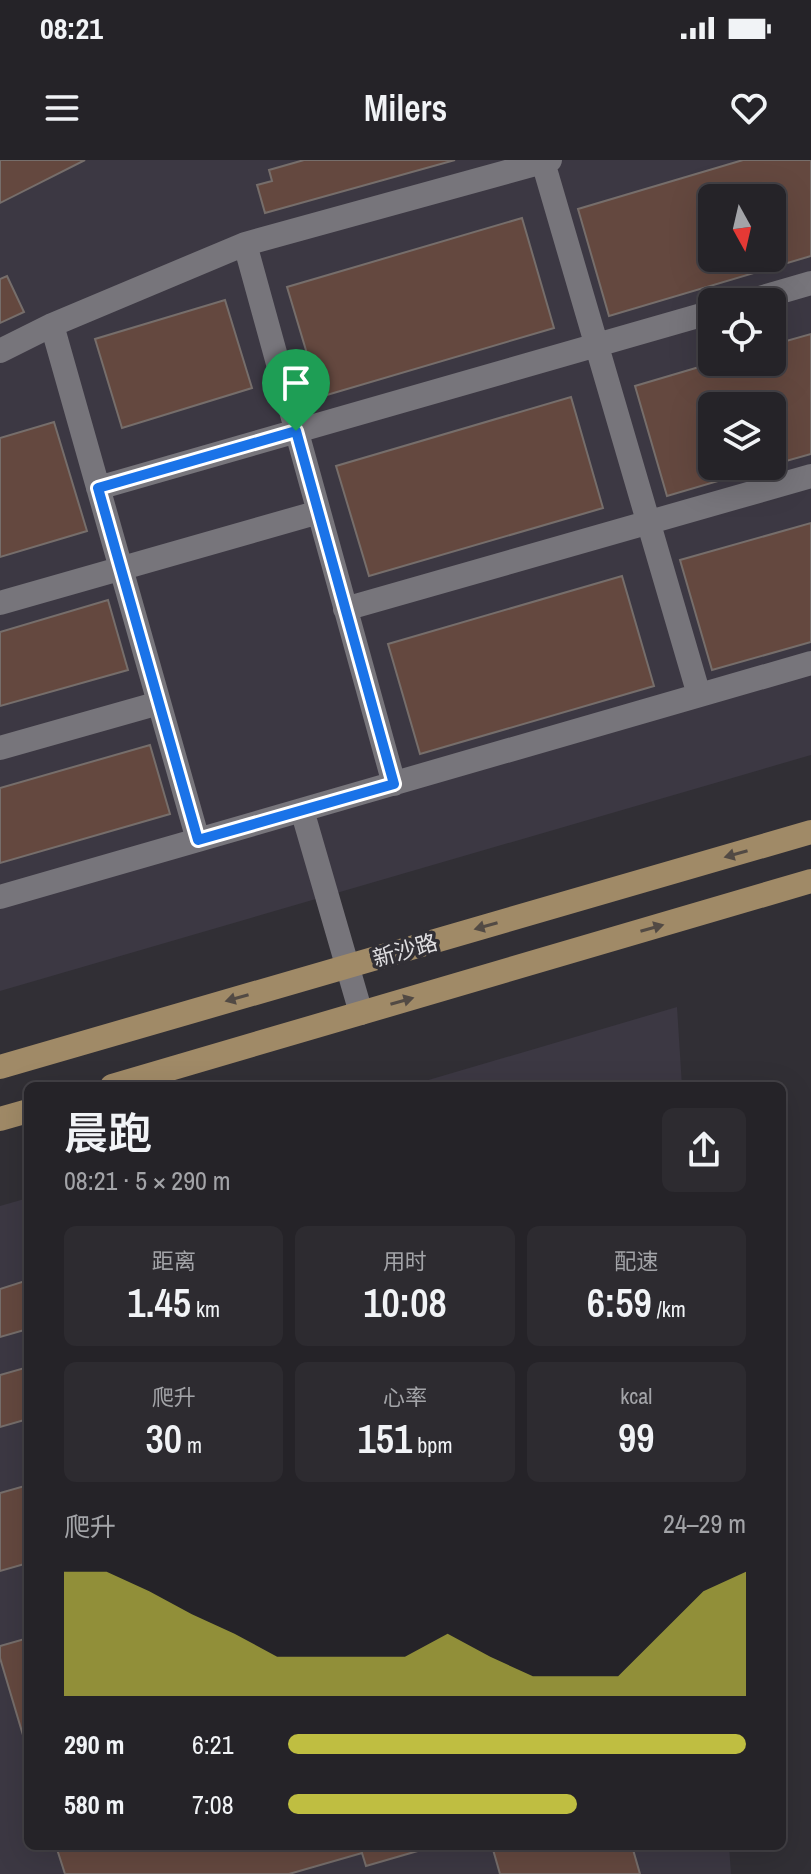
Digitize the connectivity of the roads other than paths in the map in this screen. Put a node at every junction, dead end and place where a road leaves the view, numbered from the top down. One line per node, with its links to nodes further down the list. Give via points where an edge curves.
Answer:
1 (546, 161): 2 (street); 7 (street)
2 (245, 244): 6 (street); 9 (street)
3 (811, 283): 4 (street)
4 (786, 290)
5 (698, 316): 7 (street)
6 (52, 325): 8 (street); 11 (street)
7 (596, 345): 9 (street); 13 (street)
8 (0, 351)
9 (296, 431): 11 (street); 12 (street)
10 (811, 476): 13 (street)
11 (98, 488): 14 (street)
12 (319, 512): 14 (street); 16 (street)
13 (648, 523): 16 (street); 18 (street)
14 (121, 569): 15 (street); 19 (street)
15 (0, 603)
16 (345, 609): 21 (street)
17 (811, 663): 18 (street)
18 (699, 695): 21 (street)
19 (159, 703): 20 (street); 24 (street)
20 (0, 748)
21 (394, 784): 22 (street)
22 (302, 810): 24 (street); 27 (street)
23 (811, 832): 27 (main road, 新沙路, one-way to 27)
24 (198, 840): 26 (street)
25 (811, 881): 28 (main road, one-way to 25)
26 (0, 897)
27 (348, 966): 28 (street); 29 (main road, 新沙路, one-way to 29)
28 (361, 1013): 30 (main road)
29 (0, 1067)
30 (126, 1082)
31 (24, 1112): 32 (main road)
32 (0, 1119)

